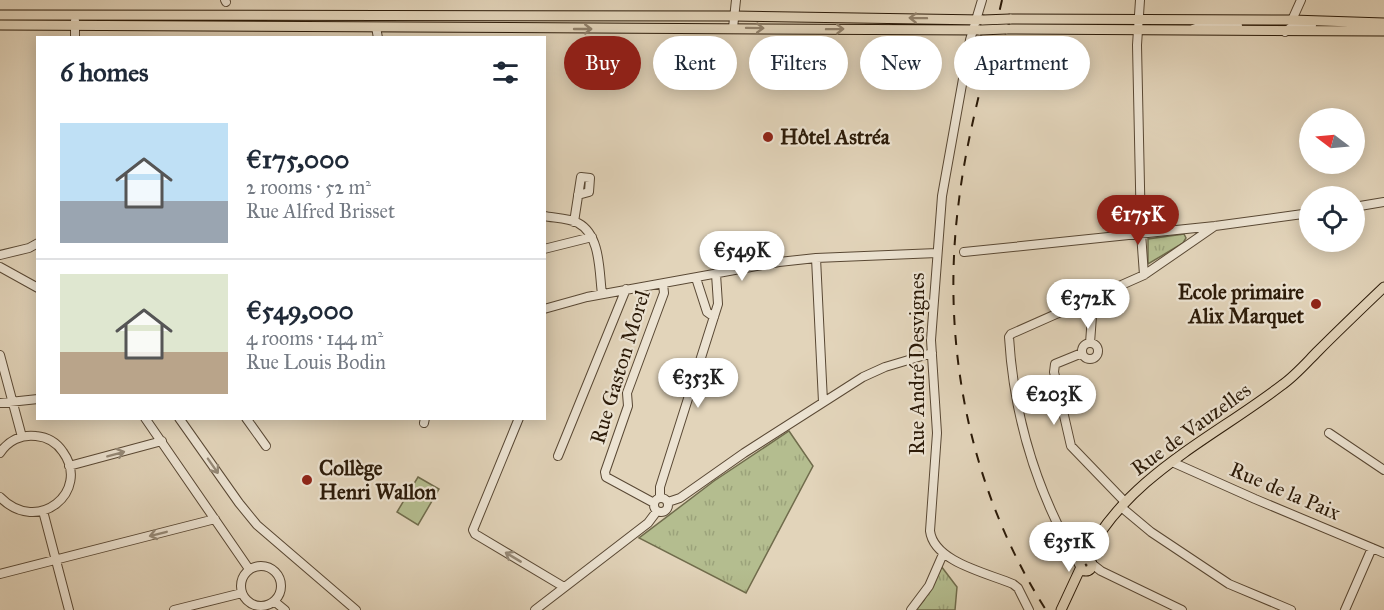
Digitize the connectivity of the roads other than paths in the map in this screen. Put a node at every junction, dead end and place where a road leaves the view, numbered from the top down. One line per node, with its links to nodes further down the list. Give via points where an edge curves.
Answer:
1 (736, 0): 7 (street)
2 (982, 0): 11 (street, Rue André Desvignes)
3 (1140, 0): 12 (street)
4 (1301, 0): 15 (street)
5 (0, 15): 6 (main road)
6 (75, 15): 7 (main road); 14 (street)
7 (734, 16): 11 (main road, one-way to 7); 17 (street)
8 (1384, 23): 15 (main road)
9 (1008, 24): 11 (main road, bridge); 12 (main road, via 1054,29); 12 (main road, via 1031,19)
10 (0, 25): 14 (main road)
11 (978, 25): 17 (main road, one-way to 11); 35 (street, Rue André Desvignes, via 942,196)
12 (1138, 25): 13 (main road); 29 (street)
13 (1189, 25): 15 (main road); 15 (main road, via 1285,32)
14 (75, 26): 16 (main road); 19 (street)
15 (1294, 26): 18 (main road)
16 (376, 27): 17 (main road, one-way to 17); 20 (street)
17 (733, 28)
18 (1384, 31)
19 (75, 36)
20 (378, 36)
21 (578, 195): 26 (street)
22 (1384, 202): 23 (street)
23 (1365, 205)
24 (1299, 215): 27 (street)
25 (546, 216): 26 (street)
26 (574, 222): 30 (street)
27 (1215, 226): 28 (street); 32 (street)
28 (1185, 229): 29 (street); 32 (street)
29 (1141, 233): 34 (street); 40 (street)
30 (592, 237): 33 (street); 46 (street)
31 (36, 244): 36 (street)
32 (1188, 245): 40 (street)
33 (546, 248)
34 (963, 252)
35 (937, 253): 37 (street); 51 (street, Rue André Desvignes)
36 (2, 254): 38 (street)
37 (816, 258): 39 (street); 56 (street)
38 (2, 267): 43 (street)
39 (716, 274): 41 (street); 49 (street, via 718,304)
40 (1144, 275): 47 (street)
41 (696, 278): 42 (street); 49 (street, via 707,312)
42 (663, 284): 45 (street); 73 (street, Rue Gaston Morel, via 664,293 627,393 628,406 605,472 606,477)
43 (36, 287)
44 (1384, 287): 68 (main road, Rue de Vauzelles, via 1284,384)
45 (626, 289): 46 (street); 67 (street)
46 (602, 294): 48 (street)
47 (1086, 301): 50 (street, via 1092,316); 81 (street, via 1010,337 1012,378 1029,455 1055,522)
48 (546, 308)
49 (714, 317): 73 (street)
50 (1090, 343): 52 (street, via 1083,346); 52 (street, via 1098,349 1096,357 1088,359)
51 (932, 352): 56 (street, via 863,376); 79 (street, Rue André Desvignes, via 937,433 930,531 934,545)
52 (1082, 353): 74 (street, via 1055,364 1054,372 1071,446)
53 (0, 355): 55 (street)
54 (36, 399): 55 (street)
55 (13, 401): 57 (street); 63 (street)
56 (823, 402): 72 (street, via 680,498)
57 (0, 403)
58 (147, 420): 64 (street)
59 (180, 420): 91 (street, one-way to 91, via 257,525)
60 (247, 420): 65 (street)
61 (518, 420): 84 (street, one-way to 61, via 473,530)
62 (1329, 433): 70 (street)
63 (22, 437): 66 (street, via 10,442); 69 (street, via 51,440 60,447)
64 (162, 441): 69 (street, one-way to 64); 76 (street)
65 (266, 446)
66 (0, 453)
67 (558, 456)
68 (1172, 462): 74 (main road, Rue de Vauzelles); 77 (street, Rue de la Paix)
69 (69, 466): 75 (street, via 70,478 63,497)
70 (1384, 470)
71 (0, 497): 75 (street, via 21,512)
72 (668, 502): 73 (street, via 666,499); 73 (street, via 665,511)
73 (657, 504): 84 (street, via 648,523)
74 (1123, 504): 81 (main road, Rue de Vauzelles); 97 (street, via 1151,532 1229,584)
75 (43, 511): 80 (street)
76 (215, 519): 80 (street, one-way to 80); 82 (street)
77 (1371, 548): 78 (street, Rue de la Paix); 98 (street)
78 (1384, 553)
79 (943, 554): 93 (street, via 929,586); 94 (street, via 1013,584)
80 (55, 560): 83 (street); 88 (street)
81 (1084, 563): 95 (main road, Rue de Vauzelles); 96 (street)
82 (249, 569): 85 (street, via 241,580); 86 (street, via 262,566 274,570 280,589)
83 (0, 574)
84 (564, 587): 92 (street)
85 (242, 592): 87 (street, via 250,603); 89 (street)
86 (274, 601): 87 (street); 90 (street)
87 (263, 608)
88 (69, 610)
89 (174, 610)
90 (285, 610)
91 (356, 610)
92 (535, 610)
93 (911, 610)
94 (1029, 610)
95 (1061, 610)
96 (1182, 610)
97 (1291, 610)
98 (1345, 610)

